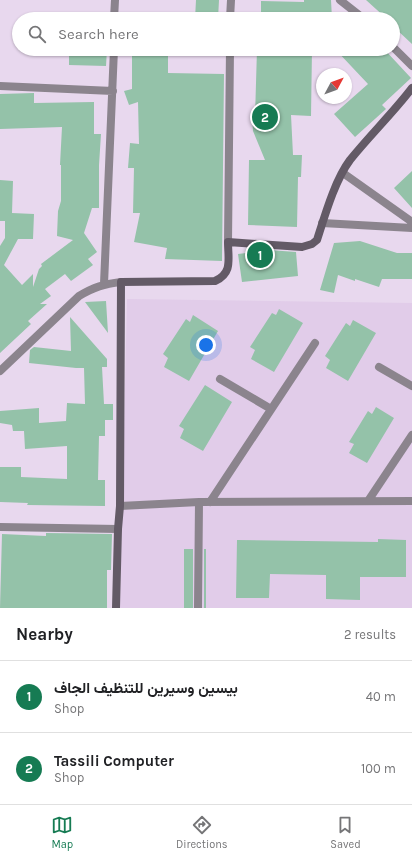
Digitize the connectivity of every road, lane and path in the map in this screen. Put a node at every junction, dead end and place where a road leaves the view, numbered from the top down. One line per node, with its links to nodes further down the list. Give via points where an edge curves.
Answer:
1 (115, 0): 4 (street)
2 (231, 0): 5 (street)
3 (340, 0): 6 (street)
4 (114, 12)
5 (230, 12)
6 (355, 12)
7 (400, 54): 10 (street)
8 (114, 56): 13 (street)
9 (230, 56): 18 (street)
10 (412, 66)
11 (0, 86): 13 (street)
12 (412, 88): 14 (street, via 350,161)
13 (112, 91): 20 (street)
14 (343, 173): 15 (street); 16 (street)
15 (412, 222)
16 (322, 224): 17 (street); 18 (street, via 317,240 302,247)
17 (412, 228)
18 (228, 242): 19 (street, via 228,268 225,276 215,281)
19 (121, 282): 20 (street); 32 (street)
20 (104, 284): 23 (street, via 79,296)
21 (315, 343): 26 (street)
22 (379, 367): 25 (street)
23 (0, 371)
24 (220, 379): 26 (street)
25 (412, 386)
26 (271, 409): 31 (street)
27 (412, 435): 28 (street)
28 (368, 501): 29 (street); 31 (street)
29 (412, 501)
30 (199, 502): 31 (street); 32 (street); 36 (street)
31 (210, 502)
32 (120, 506): 34 (street)
33 (0, 527): 34 (street)
34 (118, 529): 35 (street)
35 (116, 608)
36 (198, 608)

